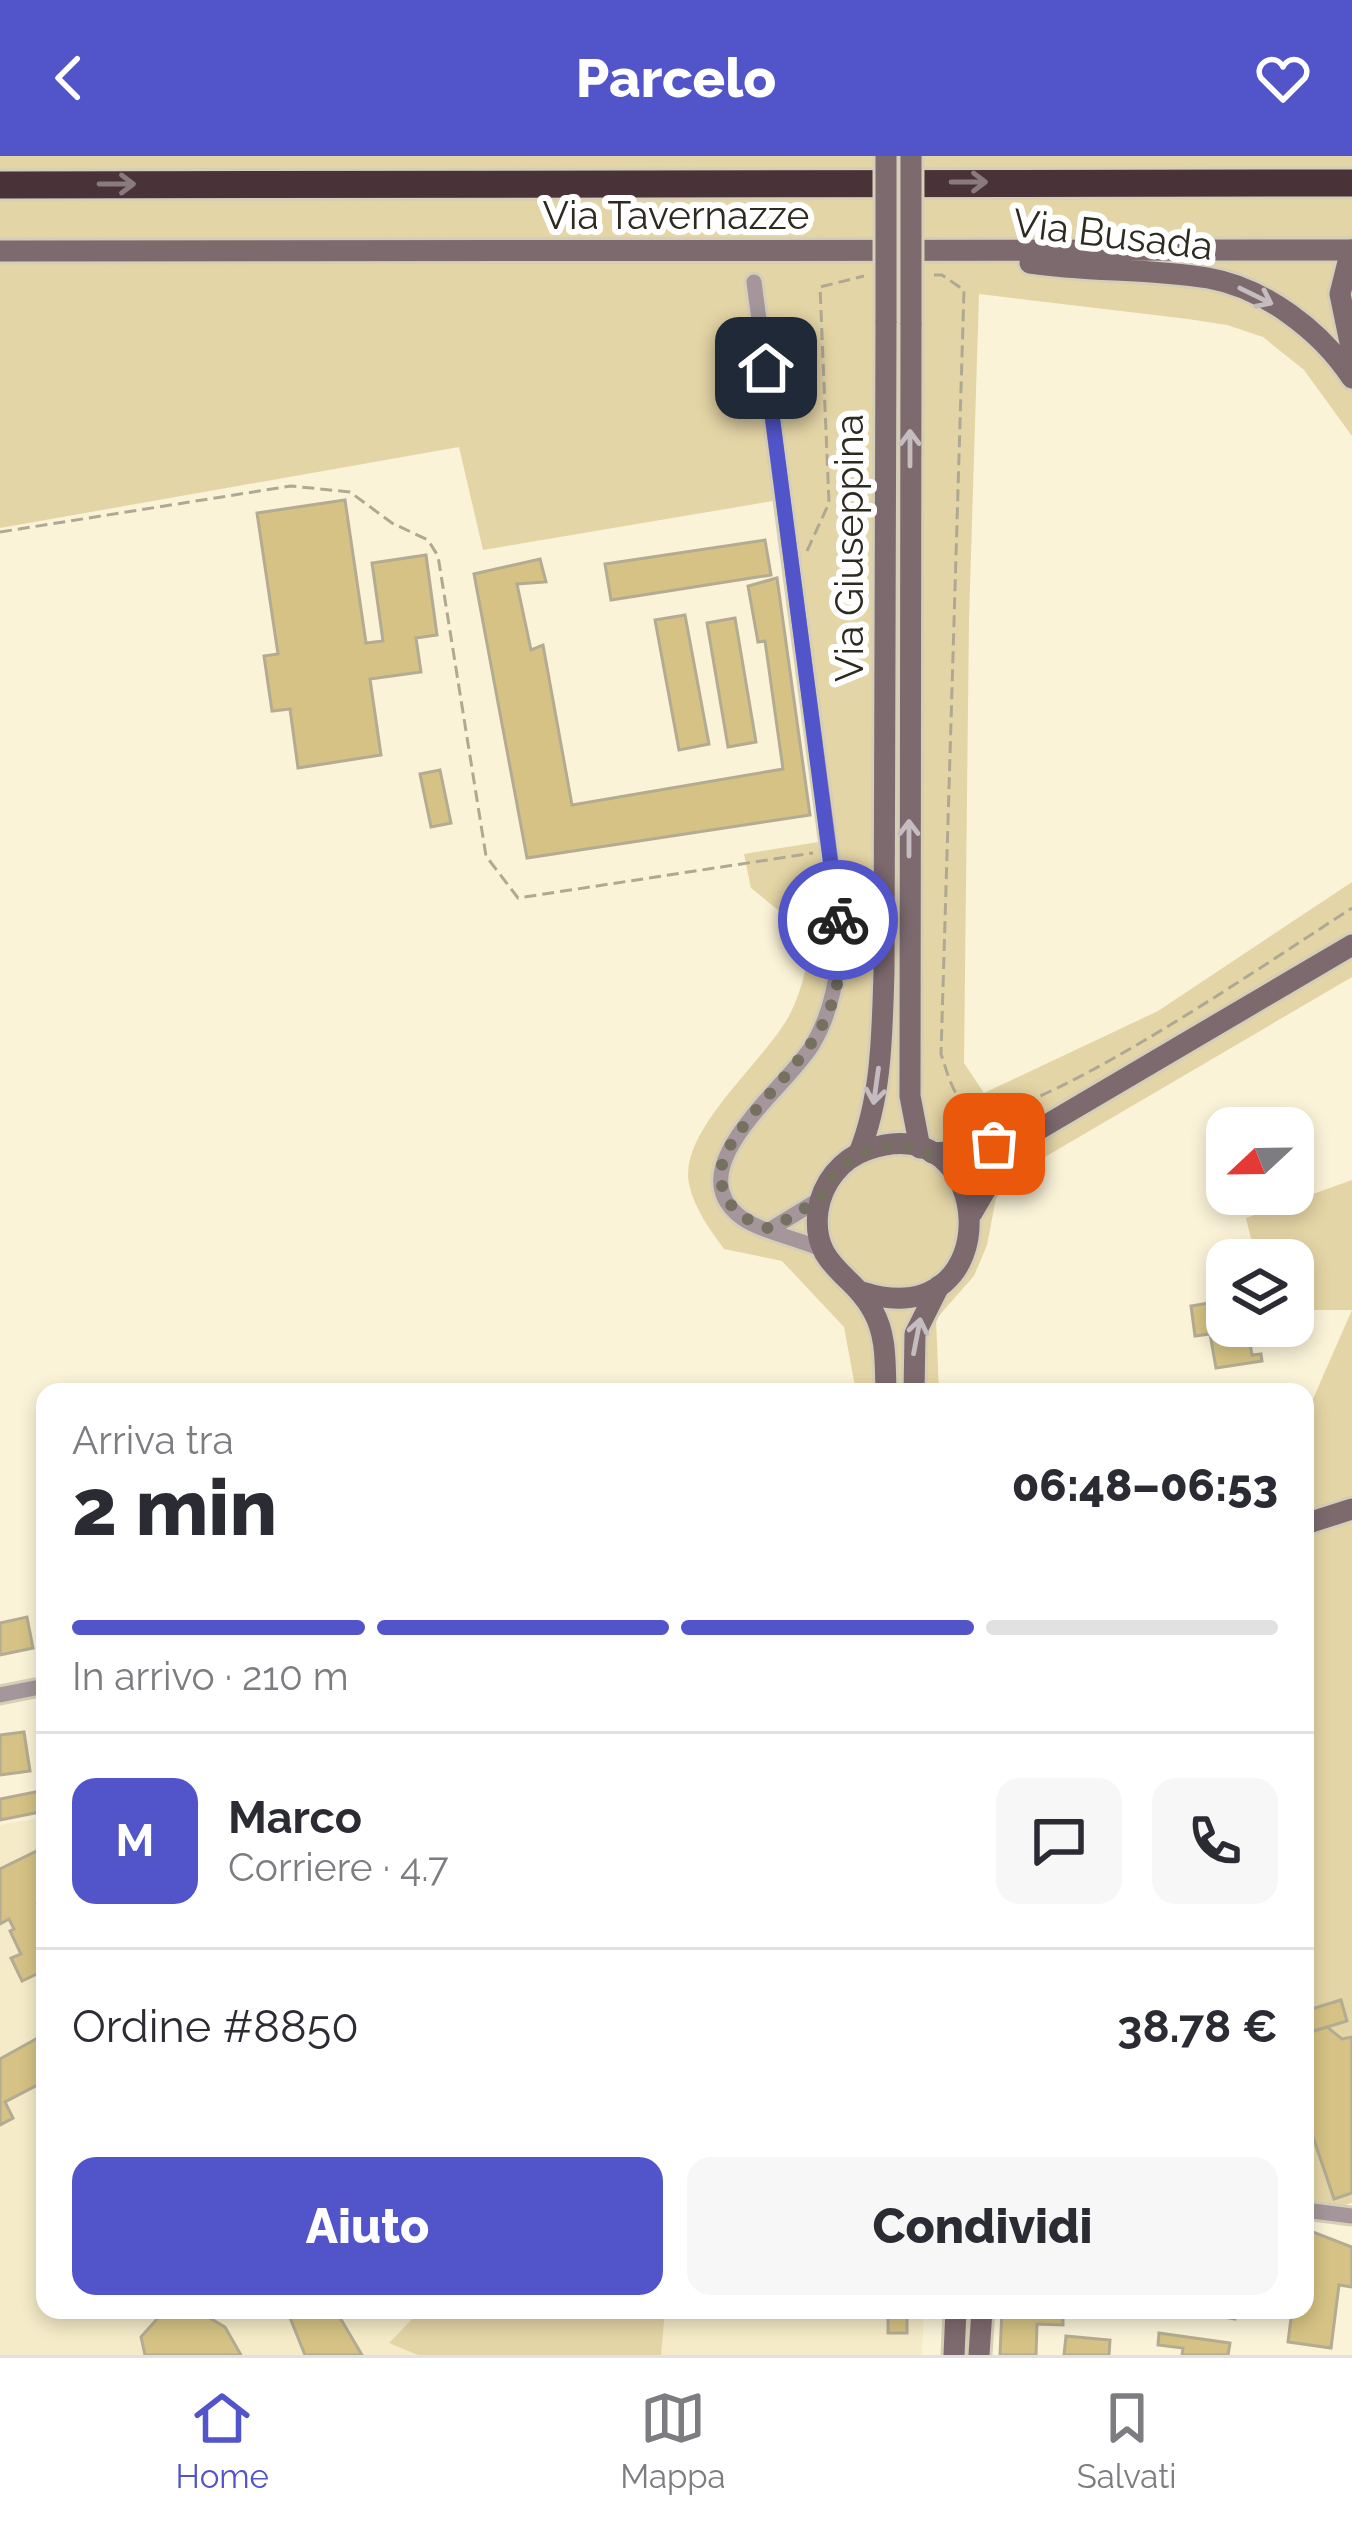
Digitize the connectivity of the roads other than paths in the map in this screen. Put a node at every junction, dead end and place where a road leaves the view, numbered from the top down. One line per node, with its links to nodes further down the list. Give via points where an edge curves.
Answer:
1 (886, 156): 14 (main road, Via Giuseppina, one-way to 14, bridge, via 884,972 871,1124)
2 (911, 156): 13 (main road, Via Giuseppina, one-way to 2, bridge, via 910,1077)
3 (1352, 183): 4 (highway, one-way to 3)
4 (0, 184)
5 (1352, 250): 7 (main road, Via Tavernazze); 9 (main road, via 1340,294)
6 (0, 251): 7 (main road, Via Tavernazze)
7 (976, 252): 10 (main road, Via Busada, one-way to 10, via 1237,287 1316,335)
8 (754, 283): 17 (street, Via Giuseppina, via 841,936 836,986 811,1050 730,1144 720,1172 737,1215)
9 (1352, 352)
10 (1352, 377)
11 (1352, 945): 12 (main road)
12 (1031, 1134): 13 (main road, via 965,1151); 16 (main road, via 1003,1160)
13 (926, 1151): 14 (main road, via 899,1144); 16 (main road, via 959,1179)
14 (859, 1153): 15 (main road, via 835,1172)
15 (820, 1199): 17 (street); 18 (main road)
16 (972, 1214): 19 (main road, via 965,1254)
17 (771, 1229): 18 (street, Via Giuseppina)
18 (823, 1250): 20 (main road)
19 (939, 1286): 20 (main road, via 901,1299); 22 (main road, one-way to 19, via 915,1334)
20 (862, 1292): 21 (main road, via 883,1333)
21 (886, 1383)
22 (914, 1383)
23 (1352, 1509): 24 (main road)
24 (1314, 1521)
25 (36, 1688): 26 (street)
26 (0, 1695)
27 (1314, 2211): 28 (street)
28 (1352, 2216)
29 (956, 2319): 31 (main road)
30 (982, 2319): 32 (main road)
31 (954, 2355)
32 (980, 2355)

